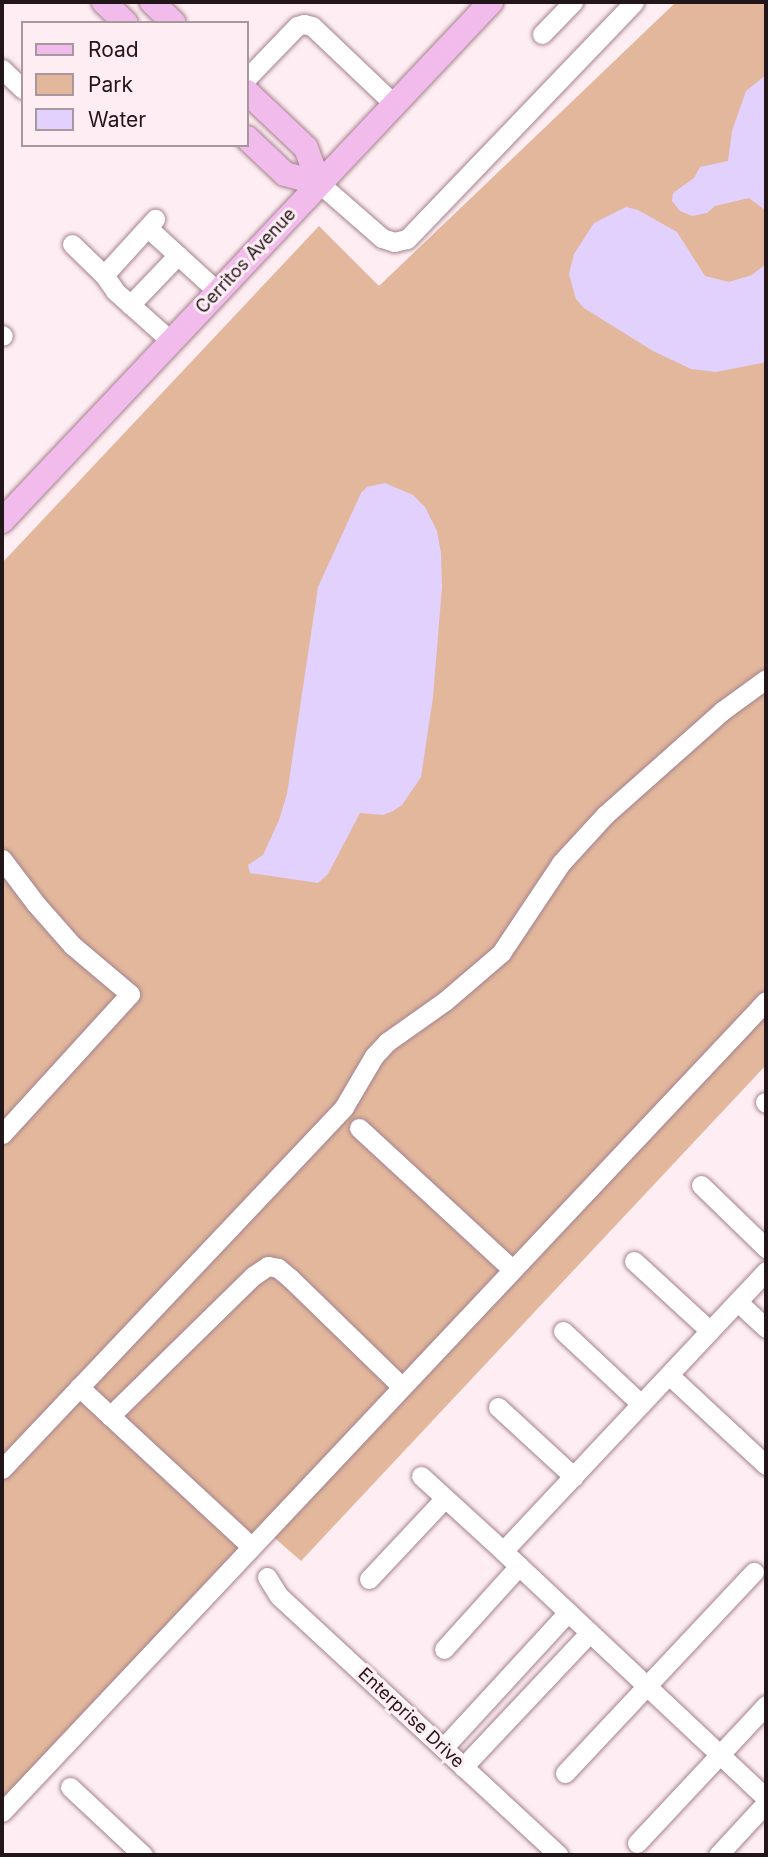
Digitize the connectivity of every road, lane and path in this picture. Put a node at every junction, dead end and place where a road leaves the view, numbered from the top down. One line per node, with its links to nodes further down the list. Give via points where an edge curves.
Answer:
1 (104, 2): 6 (main road)
2 (152, 2): 7 (main road)
3 (491, 2): 13 (main road, Cerritos Avenue)
4 (573, 2): 8 (street)
5 (634, 2): 15 (street, via 407,239 394,242 382,238)
6 (124, 21)
7 (172, 21)
8 (542, 34)
9 (2, 69): 11 (street)
10 (248, 77): 13 (street, via 304,24 312,26)
11 (21, 87)
12 (248, 93): 15 (main road, via 306,148)
13 (394, 104): 15 (main road, Cerritos Avenue)
14 (248, 139): 15 (main road, via 285,174)
15 (318, 183): 19 (main road, Cerritos Avenue)
16 (72, 244): 18 (street)
17 (178, 255): 18 (street, via 152,223); 19 (street); 20 (street)
18 (104, 275): 20 (street)
19 (218, 292): 21 (main road, Cerritos Avenue)
20 (130, 305): 21 (street)
21 (171, 341): 22 (main road, Cerritos Avenue)
22 (2, 521)
23 (766, 679): 39 (street, via 722,711 605,815 561,863 501,953 387,1042 344,1107)
24 (2, 859): 27 (street, via 72,945 131,994)
25 (766, 1001): 31 (street)
26 (359, 1128): 31 (street)
27 (2, 1134)
28 (701, 1185): 29 (street)
29 (766, 1248)
30 (634, 1261): 36 (street)
31 (512, 1269): 38 (street)
32 (766, 1271): 33 (street)
33 (738, 1301): 34 (street); 36 (street)
34 (766, 1328)
35 (563, 1331): 40 (street)
36 (710, 1331): 37 (street)
37 (669, 1375): 40 (street); 43 (street)
38 (401, 1386): 42 (street, via 290,1278 268,1266); 48 (street)
39 (79, 1387): 42 (street); 44 (street)
40 (642, 1404): 46 (street)
41 (498, 1407): 46 (street)
42 (110, 1416): 48 (street)
43 (766, 1465)
44 (2, 1469)
45 (421, 1476): 47 (street)
46 (574, 1477): 49 (street)
47 (445, 1498): 49 (street); 53 (street)
48 (251, 1546): 66 (street)
49 (503, 1551): 50 (street)
50 (519, 1566): 54 (street); 56 (street)
51 (754, 1572): 57 (street)
52 (267, 1577): 59 (street, Enterprise Drive, via 279,1596)
53 (369, 1579)
54 (568, 1612): 55 (street); 59 (street)
55 (590, 1632): 57 (street); 61 (street)
56 (444, 1649)
57 (648, 1687): 60 (street); 62 (street)
58 (766, 1705): 60 (street)
59 (443, 1748): 61 (street, Enterprise Drive)
60 (719, 1754): 64 (street); 67 (street)
61 (463, 1767): 69 (street, Enterprise Drive)
62 (565, 1773)
63 (70, 1787): 68 (street)
64 (766, 1798)
65 (766, 1804): 70 (street)
66 (2, 1812)
67 (637, 1843)
68 (143, 1855)
69 (559, 1855)
70 (718, 1855)

